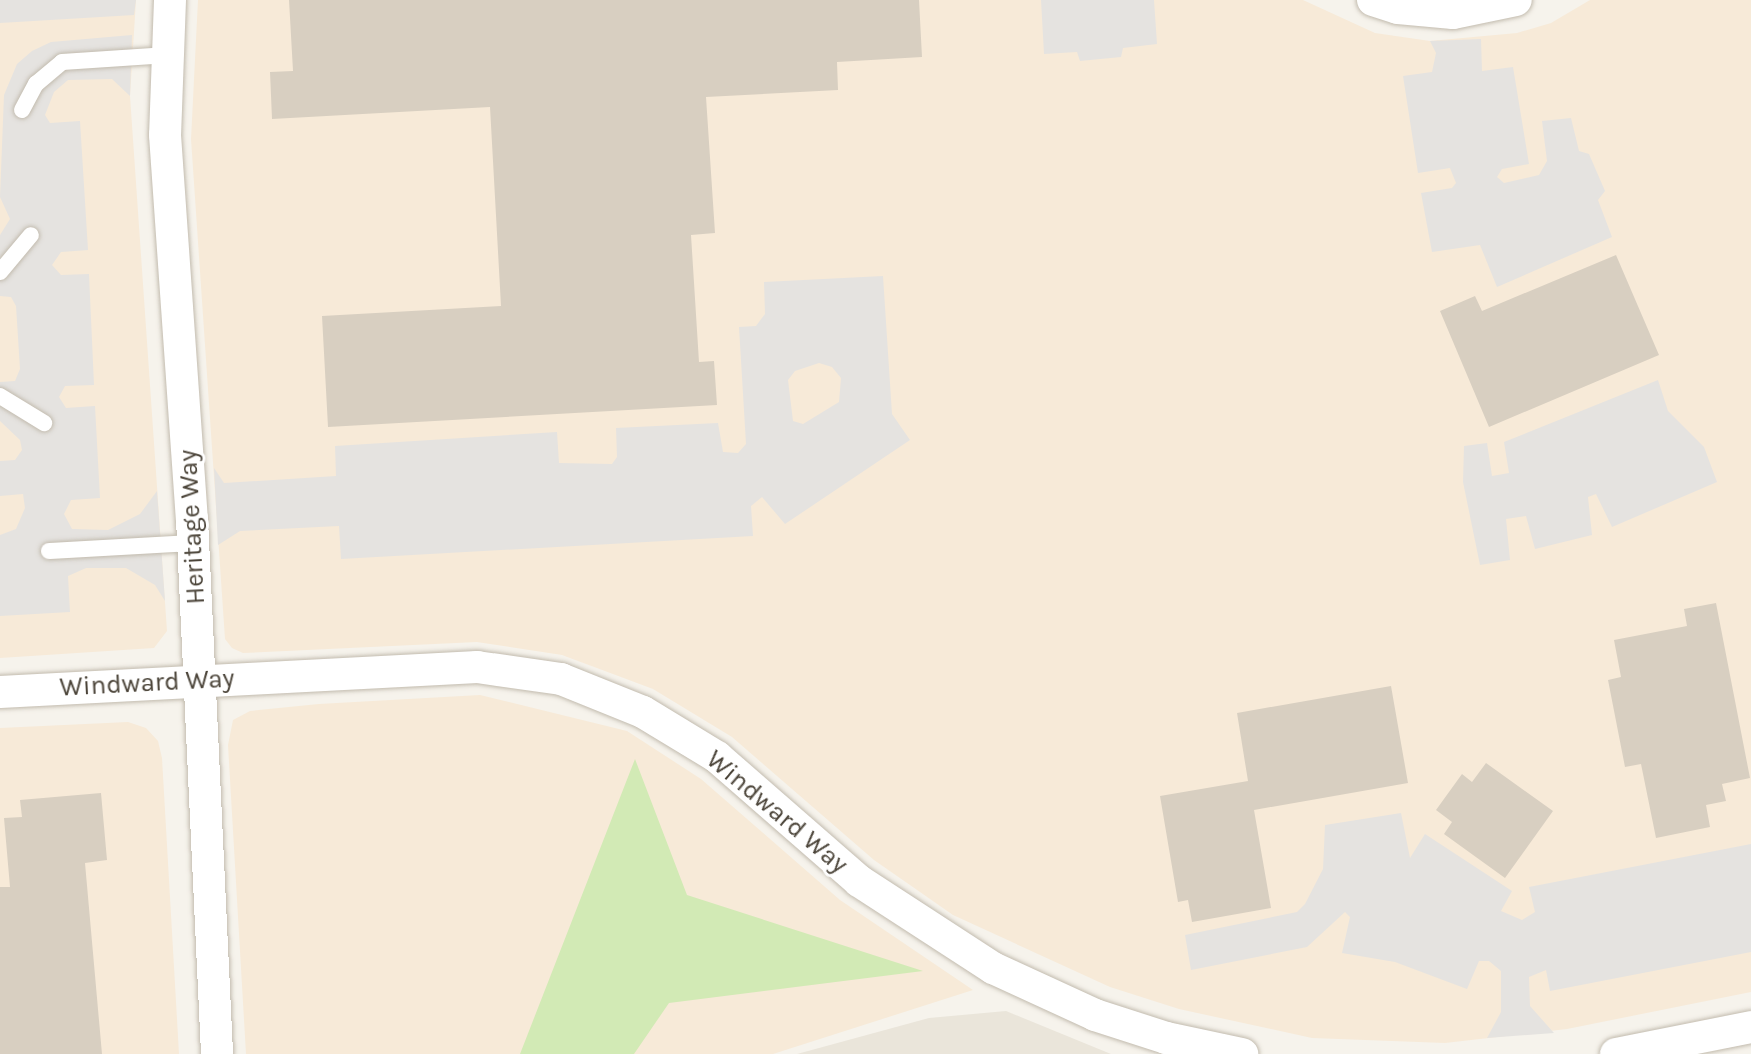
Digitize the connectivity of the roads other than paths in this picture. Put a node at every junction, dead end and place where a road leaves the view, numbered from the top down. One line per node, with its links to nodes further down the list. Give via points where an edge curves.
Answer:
1 (170, 0): 4 (street, Heritage Way)
2 (1373, 0): 3 (street, via 1453,13)
3 (1516, 0)
4 (168, 55): 5 (lane, via 62,62 36,84); 10 (street, Heritage Way, via 165,135)
5 (22, 110)
6 (31, 235): 7 (lane)
7 (0, 272)
8 (0, 396): 9 (lane)
9 (44, 423)
10 (193, 543): 11 (lane); 12 (street, Heritage Way)
11 (49, 551)
12 (201, 679): 13 (street, Windward Way); 15 (street, Windward Way, via 477,667 561,679 643,712 717,757 859,881 993,968); 16 (street, Heritage Way)
13 (0, 692)
14 (1751, 1027): 18 (street)
15 (1164, 1046): 17 (street, Windward Way)
16 (217, 1054)
17 (1242, 1054)
18 (1616, 1054)

